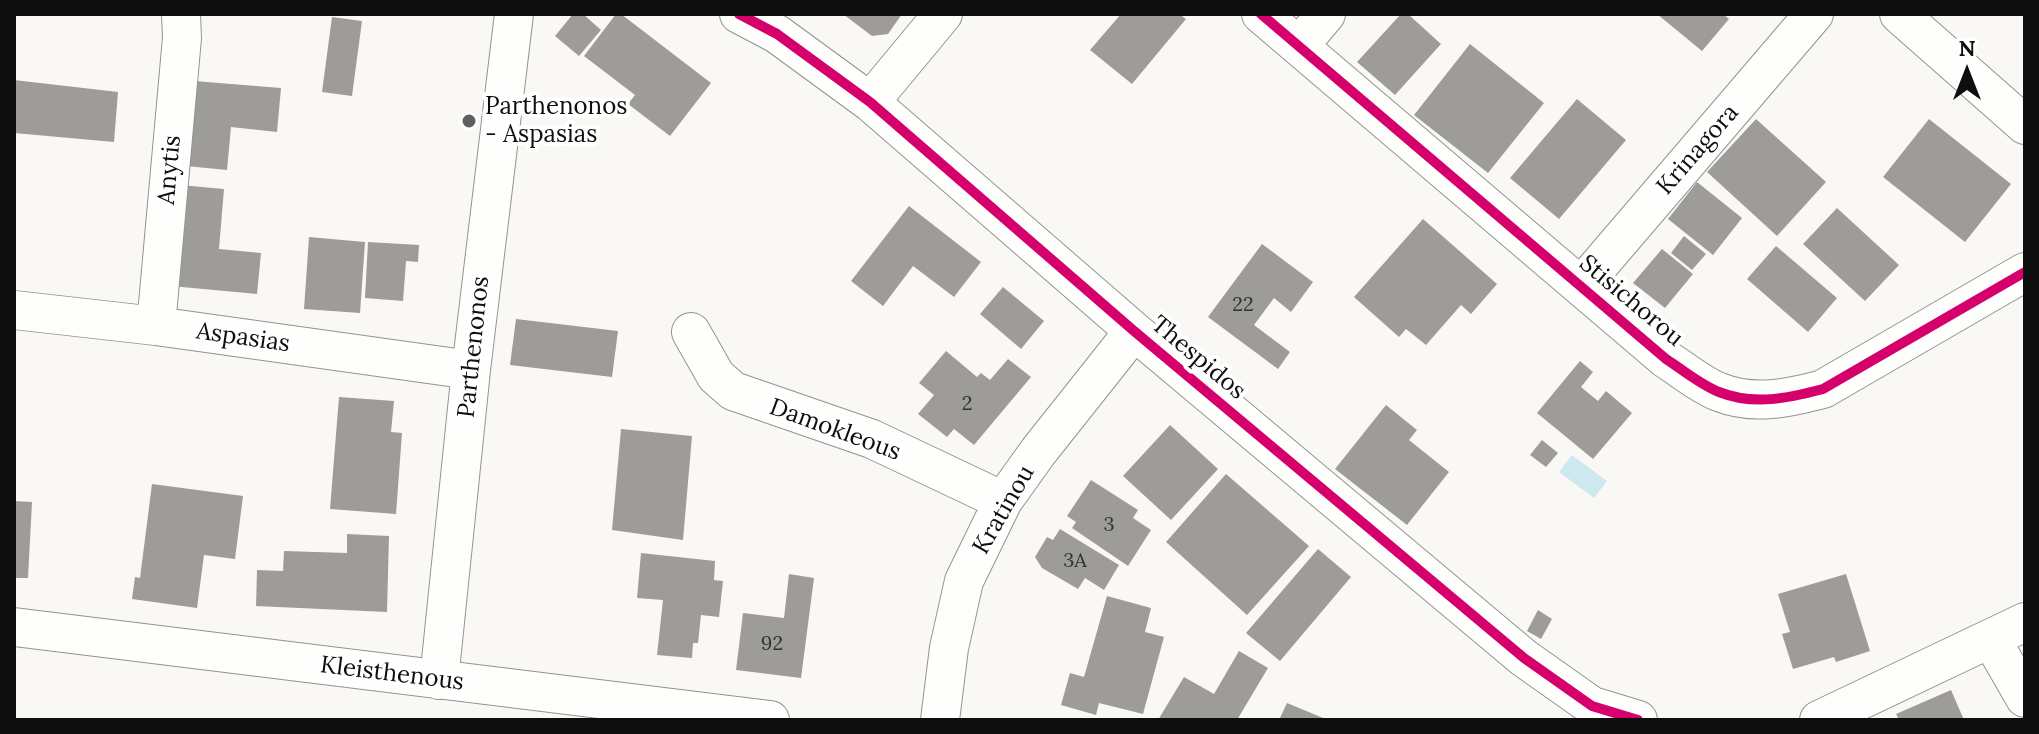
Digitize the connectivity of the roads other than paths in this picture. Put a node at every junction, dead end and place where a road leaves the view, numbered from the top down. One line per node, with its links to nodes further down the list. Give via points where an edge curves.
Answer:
1 (181, 14): 15 (street, Anytis)
2 (514, 14): 18 (street, Parthenonos)
3 (739, 14): 10 (street, Thespidos, via 777,34)
4 (943, 14): 10 (street)
5 (1261, 14): 9 (street, Stisichorou)
6 (1326, 14): 9 (street)
7 (1814, 14): 13 (street, Krinagora)
8 (1899, 14): 11 (street)
9 (1299, 46): 13 (street, Stisichorou)
10 (870, 102): 16 (street, Thespidos)
11 (2025, 125)
12 (2025, 272): 13 (street, Stisichorou, via 1823,389 1764,401 1719,392 1666,359)
13 (1582, 285)
14 (14, 310): 15 (street, Aspasias)
15 (156, 326): 18 (street, Aspasias)
16 (1134, 331): 19 (street, Kratinou); 27 (street, Thespidos, via 1524,658 1592,706)
17 (691, 332): 19 (street, Damokleous, via 716,376 733,391 872,439)
18 (471, 370): 23 (street, Parthenonos)
19 (1003, 501): 26 (street, Kratinou, via 964,581)
20 (2025, 622): 22 (street)
21 (14, 627): 23 (street, Kleisthenous)
22 (1991, 639): 24 (street); 28 (street)
23 (439, 680): 25 (street, Kleisthenous)
24 (2025, 698)
25 (770, 720)
26 (940, 720)
27 (1638, 720)
28 (1819, 720)

